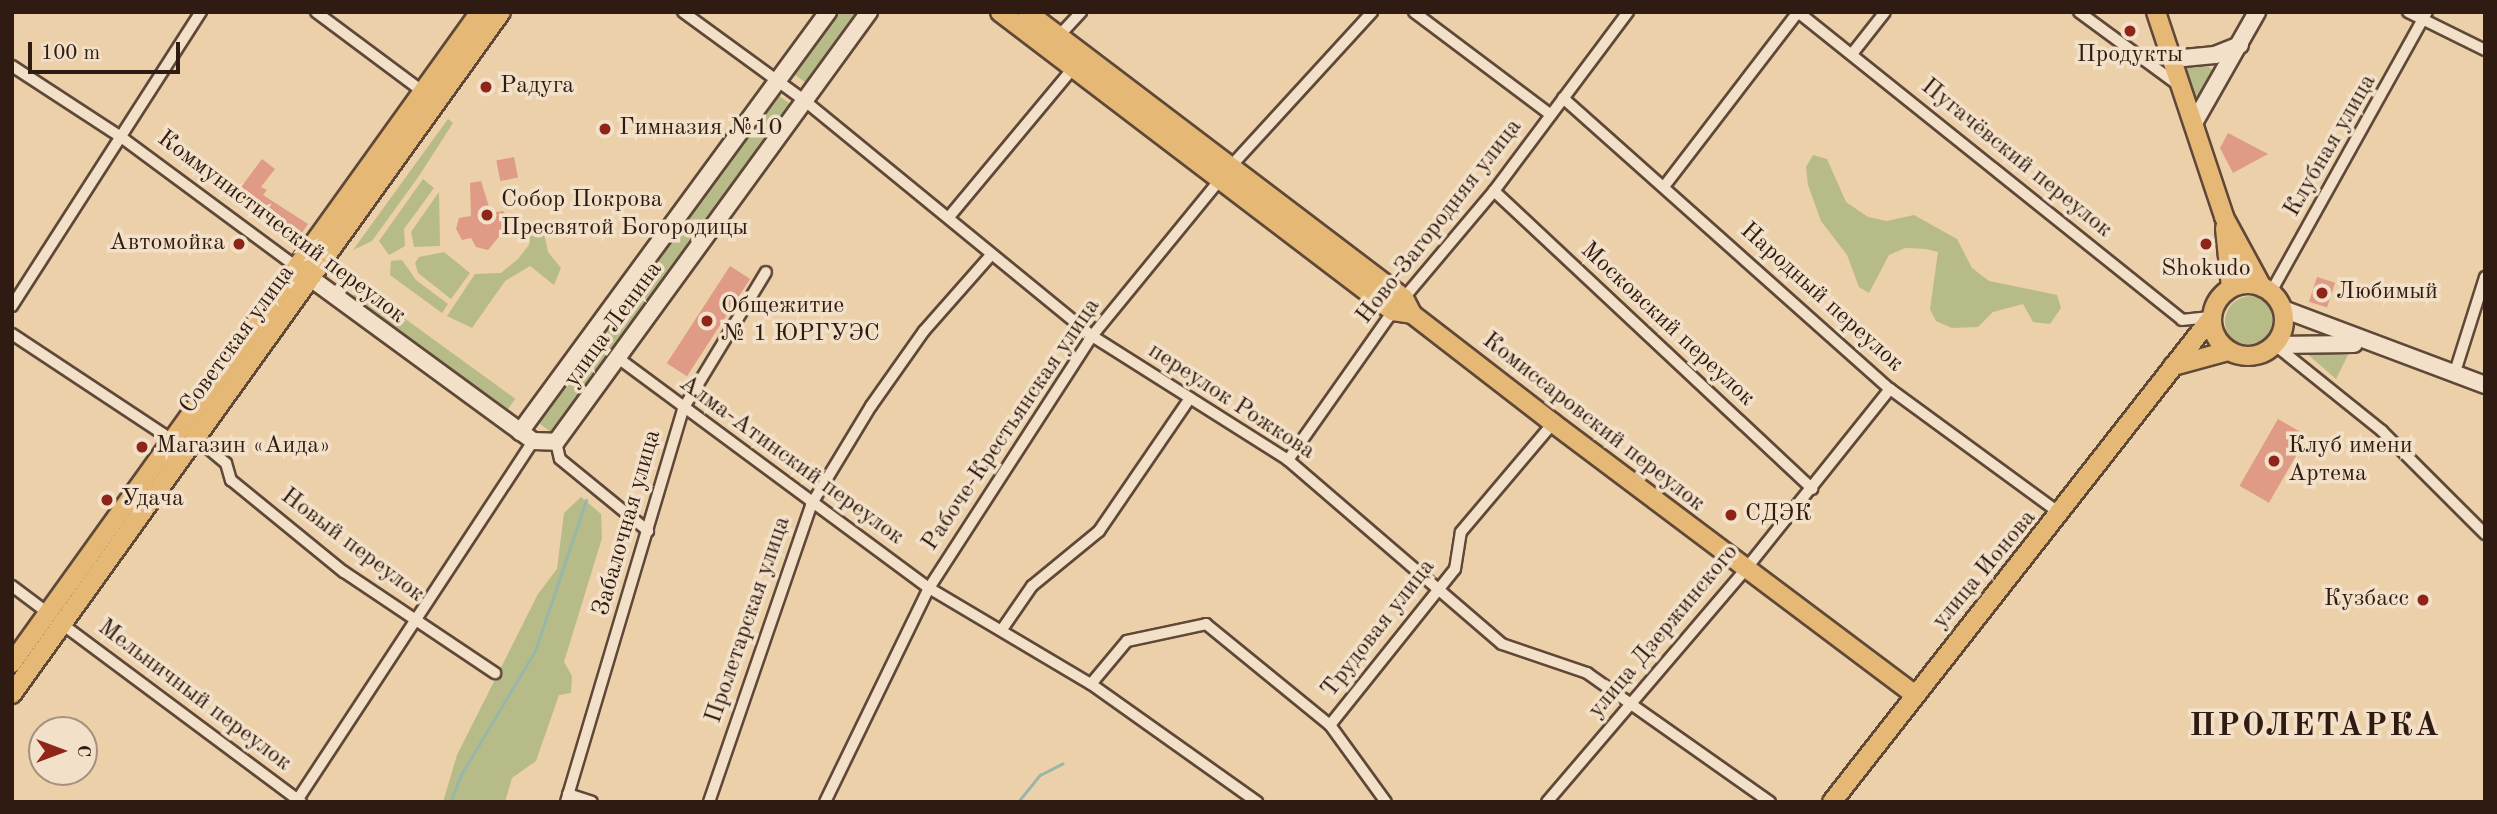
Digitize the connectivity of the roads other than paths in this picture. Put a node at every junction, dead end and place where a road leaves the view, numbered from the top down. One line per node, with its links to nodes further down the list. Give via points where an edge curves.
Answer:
1 (201, 12): 35 (street)
2 (316, 12): 30 (street)
3 (480, 12): 30 (main road, Советская улица)
4 (501, 12): 45 (main road, Советская улица)
5 (682, 12): 28 (street, переулок Рожкова)
6 (828, 12): 28 (main road, улица Ленина)
7 (869, 12): 32 (main road, улица Ленина)
8 (1000, 12): 21 (main road, Комиссаровский переулок)
9 (1027, 12): 21 (main road, Комиссаровский переулок)
10 (1080, 12): 21 (street)
11 (1372, 12): 36 (street, Рабоче-Крестьянская улица)
12 (1414, 12): 33 (street)
13 (1628, 12): 31 (street, Ново-Загородняя улица)
14 (1798, 12): 24 (street, Пугачёвский переулок); 37 (street)
15 (1885, 12): 24 (street)
16 (2079, 12): 29 (street)
17 (2156, 12): 25 (main road)
18 (2257, 12): 22 (main road)
19 (2408, 12): 20 (street)
20 (2427, 16): 23 (street); 47 (street, Клубная улица)
21 (1053, 43): 27 (main road, Комиссаровский переулок); 36 (main road, Комиссаровский переулок)
22 (2240, 44): 25 (main road, via 2215,55); 34 (main road)
23 (2485, 50)
24 (1852, 54): 51 (street, Пугачёвский переулок, via 2182,320)
25 (2173, 59): 29 (main road)
26 (12, 66): 35 (street, Коммунистический переулок)
27 (1073, 68): 36 (main road, Комиссаровский переулок); 39 (street)
28 (778, 82): 32 (street, переулок Рожкова); 65 (main road, улица Ленина)
29 (2183, 89): 34 (main road)
30 (422, 91): 42 (main road, Советская улица)
31 (1563, 98): 33 (street, Ново-Загородняя улица); 37 (street, Народный переулок)
32 (804, 101): 39 (street, переулок Рожкова); 57 (main road, улица Ленина)
33 (1551, 115): 38 (street, Ново-Загородняя улица)
34 (2194, 123): 40 (main road)
35 (121, 137): 42 (street, Коммунистический переулок); 48 (street)
36 (1226, 173): 49 (main road, Комиссаровский переулок); 53 (street, Рабоче-Крестьянская улица)
37 (1666, 184): 61 (street, Народный переулок)
38 (1494, 191): 49 (street, Ново-Загородняя улица); 70 (street, Московский переулок)
39 (949, 217): 41 (street, переулок Рожкова)
40 (2224, 218): 46 (main road); 47 (main road)
41 (991, 255): 53 (street, переулок Рожкова); 71 (street, Пролетарская улица, via 878,395)
42 (297, 267): 45 (main road, Коммунистический переулок); 67 (main road, Советская улица)
43 (766, 272): 63 (street, Забалочная улица)
44 (2485, 277): 59 (street)
45 (311, 279): 65 (main road, Коммунистический переулок); 66 (main road, Советская улица)
46 (2231, 288): 47 (main road); 51 (main road)
47 (2266, 290): 50 (main road)
48 (12, 306)
49 (1403, 307): 64 (main road, Комиссаровский переулок); 69 (street, Ново-Загородняя улица)
50 (2283, 309): 54 (main road); 55 (main road, via 2283,328)
51 (2212, 317): 56 (main road, via 2218,341); 58 (main road, улица Ионова)
52 (12, 334): 67 (street)
53 (1093, 337): 62 (street, переулок Рожкова); 77 (street, Рабоче-Крестьянская улица)
54 (2363, 344): 55 (main road); 59 (main road)
55 (2275, 345): 56 (main road, via 2253,356); 74 (street, via 2382,431)
56 (2228, 351): 58 (main road)
57 (618, 358): 63 (street, Алма-Атинский переулок); 68 (main road, улица Ленина)
58 (2172, 366): 72 (main road, улица Ионова)
59 (2454, 375): 60 (main road)
60 (2485, 385)
61 (1890, 389): 70 (street, улица Дзержинского); 72 (street, Народный переулок)
62 (1190, 398): 69 (street, переулок Рожкова); 81 (street, via 1099,531 1032,586)
63 (683, 409): 71 (street, Алма-Атинский переулок); 73 (street, Забалочная улица)
64 (1552, 423): 75 (main road, Комиссаровский переулок); 78 (street, Трудовая улица, via 1461,532 1455,569)
65 (527, 436): 68 (main road); 80 (street, улица Ленина)
66 (197, 439): 79 (main road, Советская улица); 80 (street, Новый переулок, via 226,463 231,480 344,572)
67 (172, 440): 79 (main road, Советская улица)
68 (556, 442): 73 (street, via 559,458)
69 (1288, 460): 78 (street, переулок Рожкова)
70 (1812, 489): 75 (street, улица Дзержинского)
71 (811, 505): 77 (street, Алма-Атинский переулок); 92 (street, Пролетарская улица)
72 (2062, 515): 86 (main road, улица Ионова)
73 (648, 531): 89 (street, Забалочная улица)
74 (2485, 534)
75 (1745, 570): 86 (main road, Комиссаровский переулок); 87 (street, улица Дзержинского)
76 (12, 586): 79 (street, Мельничный переулок)
77 (929, 588): 81 (street, Алма-Атинский переулок); 93 (street, Рабоче-Крестьянская улица)
78 (1438, 589): 87 (street, переулок Рожкова, via 1502,645 1587,673); 88 (street, Трудовая улица)
79 (55, 619): 82 (main road, Советская улица); 85 (main road, Советская улица); 90 (street, Мельничный переулок)
80 (414, 619): 83 (street, Новый переулок); 90 (street, улица Ленина)
81 (1003, 628): 84 (street, Алма-Атинский переулок)
82 (12, 663)
83 (495, 673)
84 (1091, 684): 88 (street, via 1127,641 1206,624); 94 (street, Алма-Атинский переулок)
85 (12, 694)
86 (1914, 694): 98 (main road, улица Ионова)
87 (1633, 702): 96 (street, улица Дзержинского); 97 (street, переулок Рожкова)
88 (1330, 725): 95 (street)
89 (567, 798): 91 (street)
90 (299, 801)
91 (592, 802)
92 (709, 802)
93 (825, 802)
94 (1257, 802)
95 (1385, 802)
96 (1547, 802)
97 (1770, 802)
98 (1832, 802)

